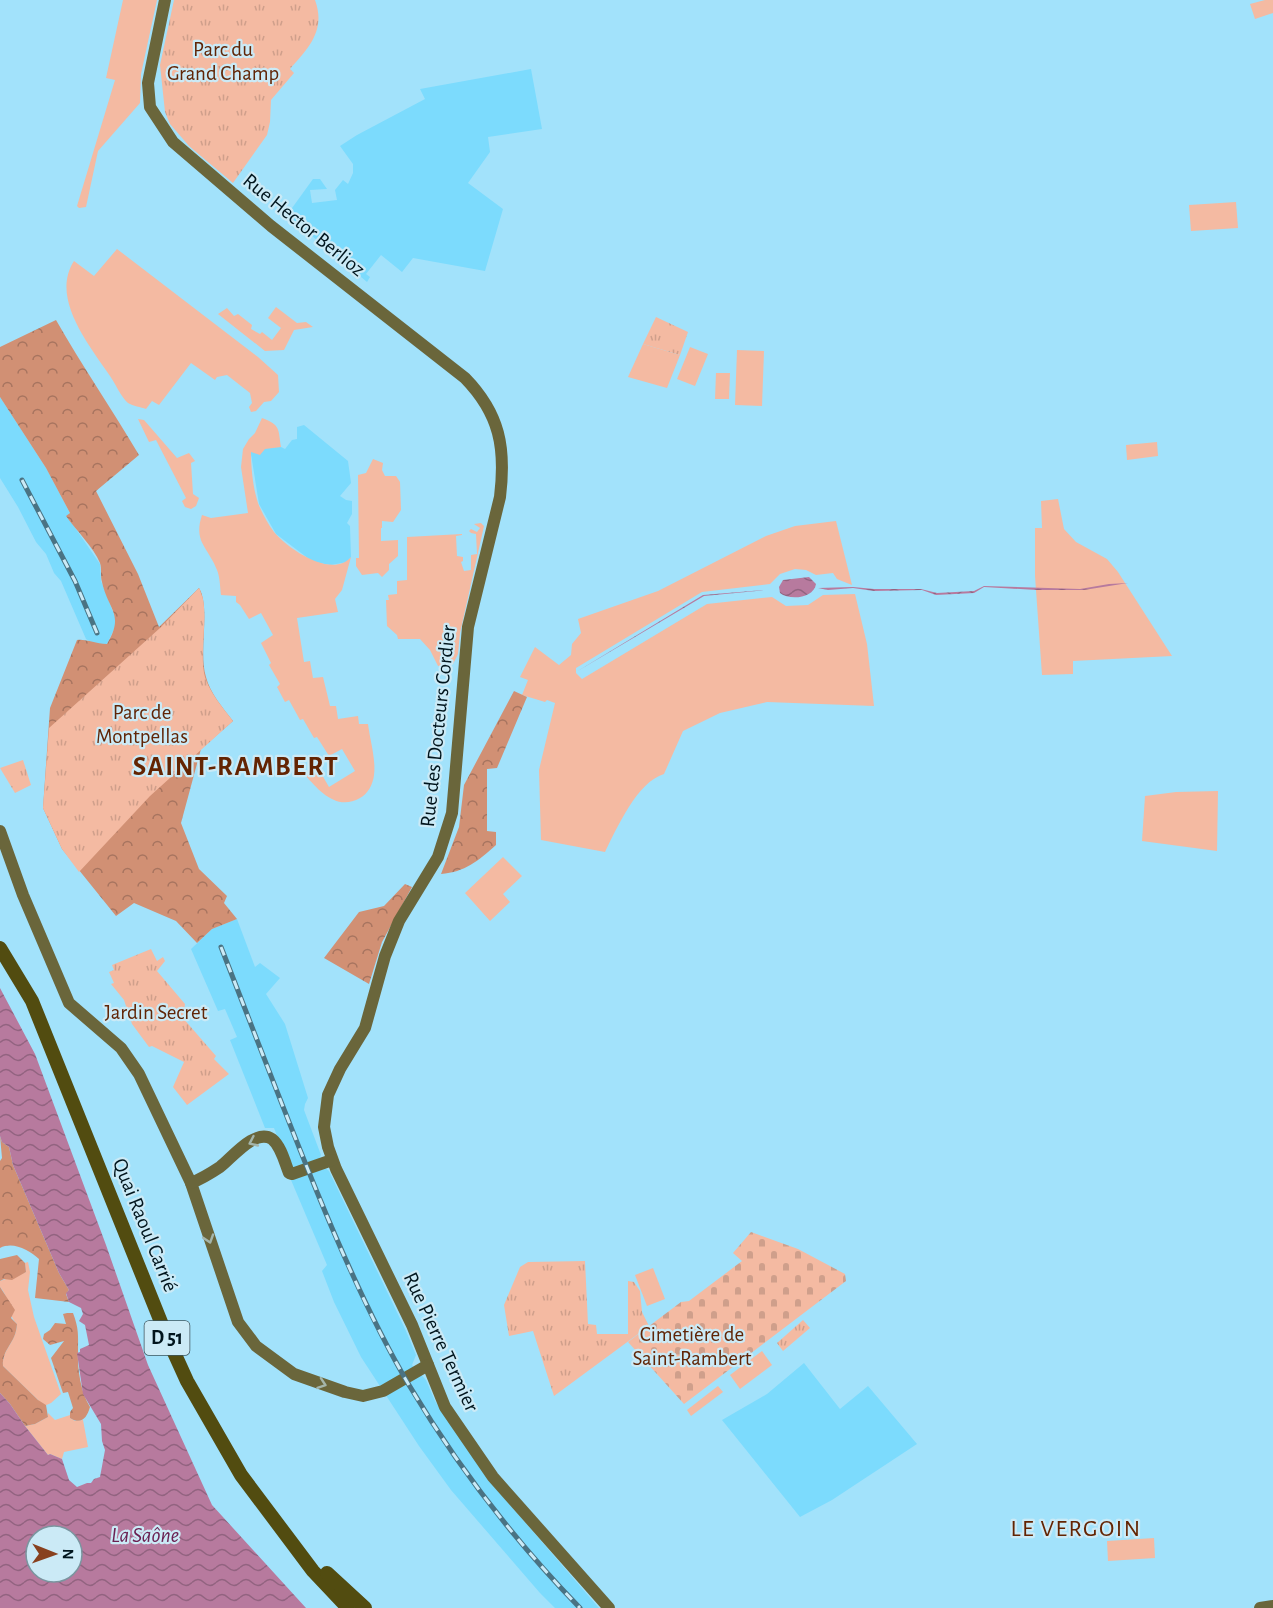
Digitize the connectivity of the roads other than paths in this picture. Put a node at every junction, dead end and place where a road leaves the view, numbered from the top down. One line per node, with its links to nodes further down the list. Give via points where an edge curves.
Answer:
1 (165, 0): 2 (street, Rue Hector Berlioz, via 148,84 150,107 173,142 271,226 465,378 494,418)
2 (502, 450): 5 (street, Rue des Docteurs Cordier, via 500,497 468,627 453,813 438,857 399,921 365,1028 327,1095 324,1127)
3 (0, 831): 6 (street, via 69,1004 126,1054)
4 (0, 948): 8 (main road, Quai Raoul Carrié / D 51, via 32,1001 187,1381 242,1475)
5 (328, 1161): 6 (street, one-way to 6, via 289,1173 277,1145 261,1137); 7 (street, Rue Pierre Termier, via 412,1325)
6 (191, 1184): 7 (street, one-way to 7, via 238,1322 256,1346 294,1374 354,1395 383,1391)
7 (423, 1368): 12 (street, Rue Pierre Termier, via 493,1477)
8 (289, 1538): 10 (main road, Quai Raoul Carrié / D 51); 11 (main road, Quai Raoul Carrié / D 51)
9 (1273, 1606): 13 (street)
10 (348, 1608)
11 (365, 1608)
12 (609, 1608)
13 (1260, 1608)

